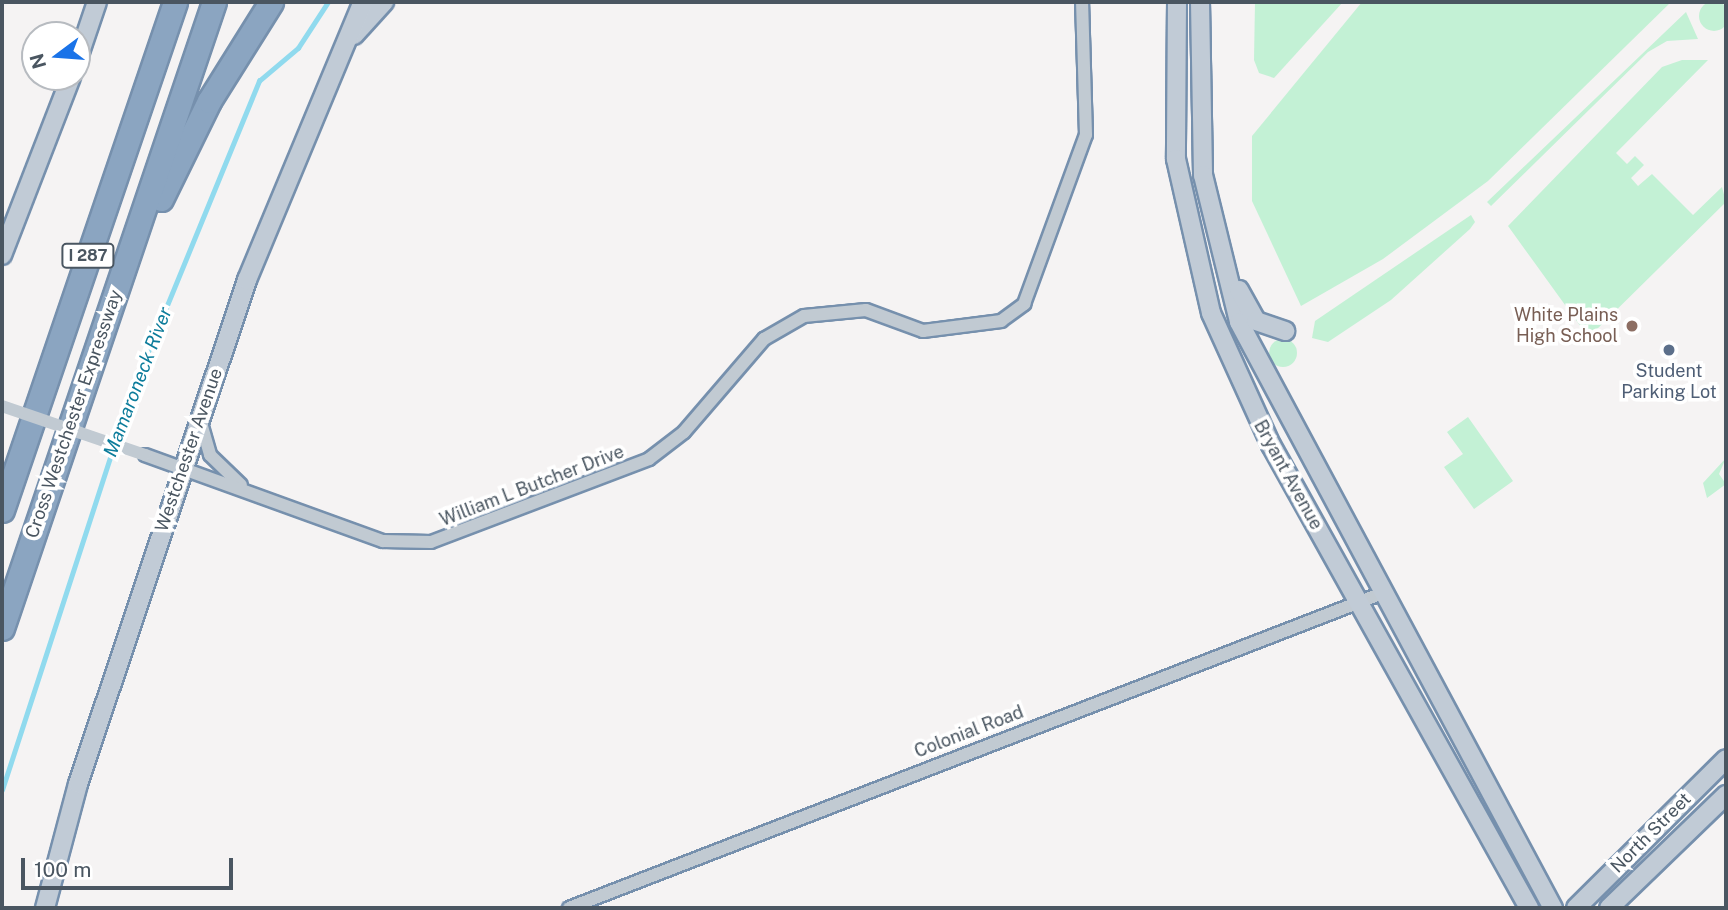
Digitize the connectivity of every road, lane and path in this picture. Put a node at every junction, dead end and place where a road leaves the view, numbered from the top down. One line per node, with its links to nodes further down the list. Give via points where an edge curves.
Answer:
1 (97, 2): 10 (main road)
2 (175, 2): 21 (highway, Cross Westchester Expressway / I 287)
3 (214, 2): 15 (highway, Cross Westchester Expressway / I 287)
4 (271, 2): 15 (highway, via 197,124)
5 (362, 2): 11 (main road, Westchester Avenue)
6 (384, 2): 11 (main road)
7 (1082, 2): 20 (street, William L Butcher Drive, via 1086,135 1024,304 1011,316 923,331 866,310 804,316 764,339 684,432 649,458 431,542 383,541)
8 (1177, 2): 23 (main road, Bryant Avenue, via 1176,159 1202,287 1237,380)
9 (1200, 2): 13 (main road, Bryant Avenue)
10 (91, 21)
11 (338, 58): 18 (main road, Westchester Avenue, via 265,231)
12 (66, 91): 14 (main road)
13 (1200, 107): 16 (main road, via 1244,304 1256,321); 22 (main road, Bryant Avenue, via 1207,202 1239,322)
14 (2, 256)
15 (106, 320): 24 (highway, Cross Westchester Expressway / I 287)
16 (1285, 331)
17 (2, 406): 19 (street, William L Butcher Drive, bridge)
18 (200, 419): 19 (main road, Westchester Avenue); 20 (street, via 210,456)
19 (183, 468): 20 (street, William L Butcher Drive); 28 (main road, Westchester Avenue, via 78,784)
20 (246, 489)
21 (2, 510)
22 (1383, 593): 23 (street, Colonial Road); 30 (main road, Bryant Avenue)
23 (1358, 602): 27 (street, Colonial Road); 29 (main road, Bryant Avenue)
24 (2, 628)
25 (1726, 759): 31 (main road, North Street)
26 (1726, 795): 32 (main road, North Street)
27 (574, 907)
28 (45, 908)
29 (1529, 908)
30 (1553, 908)
31 (1576, 908)
32 (1609, 908)

